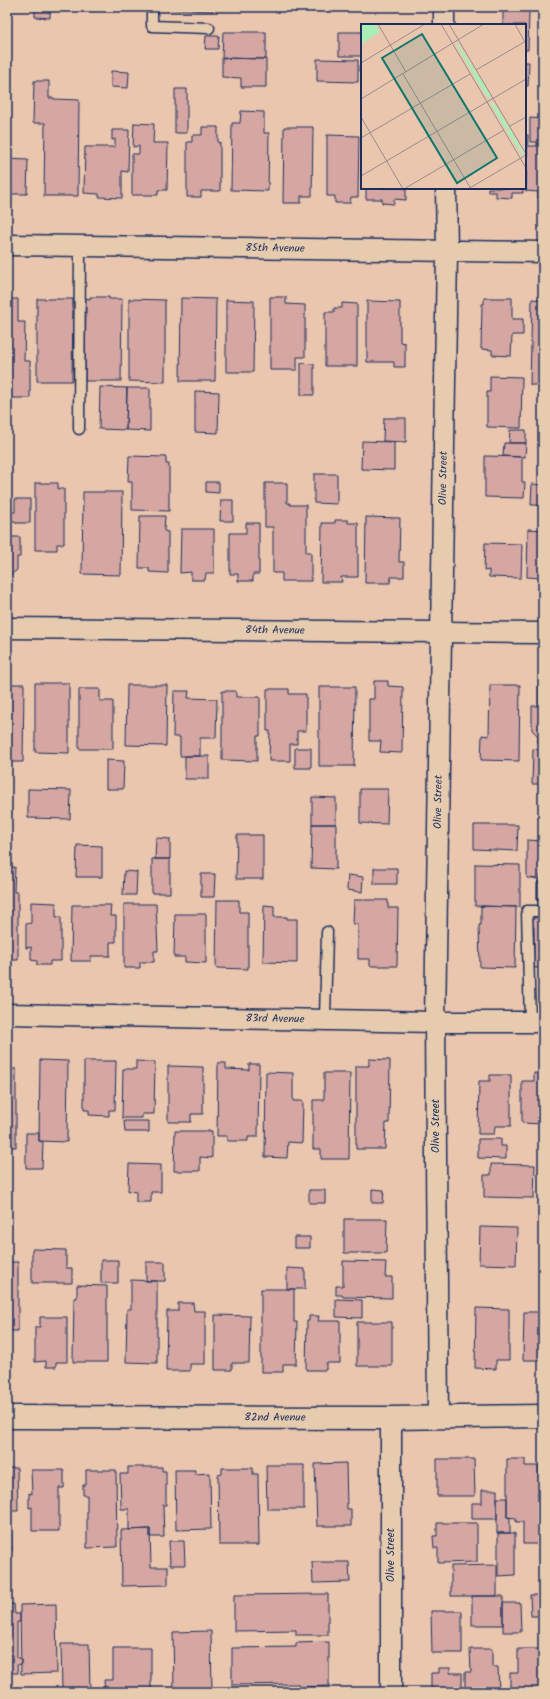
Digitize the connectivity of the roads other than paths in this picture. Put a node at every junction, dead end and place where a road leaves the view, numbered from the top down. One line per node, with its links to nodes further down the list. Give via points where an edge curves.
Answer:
1 (152, 7): 4 (lane, via 152,26)
2 (444, 7): 3 (street)
3 (444, 24)
4 (209, 28)
5 (446, 189): 8 (street, Olive Street)
6 (7, 245): 7 (street, 85th Avenue)
7 (80, 246): 8 (street, 85th Avenue); 10 (lane)
8 (447, 252): 9 (street, 85th Avenue); 12 (street, Olive Street)
9 (543, 252)
10 (79, 429)
11 (7, 628): 12 (street, 84th Avenue)
12 (440, 632): 13 (street, 84th Avenue); 20 (street, Olive Street)
13 (543, 633)
14 (542, 885): 15 (lane)
15 (543, 899)
16 (543, 911): 21 (lane, via 527,911)
17 (327, 932): 19 (lane)
18 (7, 1014): 19 (street, 83rd Avenue)
19 (325, 1020): 20 (street, 83rd Avenue)
20 (435, 1022): 21 (street, 83rd Avenue); 24 (street, Olive Street)
21 (536, 1022)
22 (543, 1416): 24 (street, 82nd Avenue)
23 (7, 1417): 25 (street, 82nd Avenue)
24 (438, 1417): 25 (street, 82nd Avenue)
25 (391, 1418): 26 (street, Olive Street)
26 (390, 1692)

